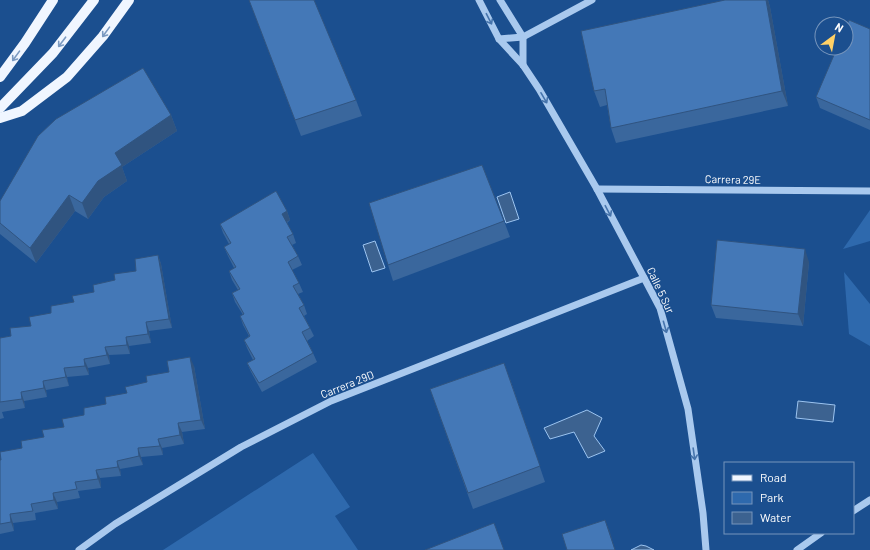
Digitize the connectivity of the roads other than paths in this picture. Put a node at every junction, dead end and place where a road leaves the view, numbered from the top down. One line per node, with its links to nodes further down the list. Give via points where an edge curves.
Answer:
1 (53, 0): 10 (main road, one-way to 10)
2 (94, 0): 11 (main road, one-way to 11, via 53,53)
3 (129, 0): 12 (main road, one-way to 12, via 104,36 67,77 22,111)
4 (479, 0): 8 (street, Calle 5 Sur, one-way to 8)
5 (500, 0): 7 (street)
6 (592, 0): 7 (street)
7 (523, 37): 8 (street); 9 (street)
8 (499, 39): 9 (street, Calle 5 Sur)
9 (523, 64): 13 (street, Calle 5 Sur, one-way to 13)
10 (0, 77)
11 (0, 108)
12 (0, 118)
13 (597, 189): 14 (street, Carrera 29E); 15 (street, Calle 5 Sur, one-way to 15)
14 (870, 191)
15 (644, 278): 19 (street, Carrera 29D, via 331,401 241,447 115,524); 20 (street, Calle 5 Sur, one-way to 20, via 660,308 688,409)
16 (870, 500): 17 (street)
17 (854, 510)
18 (820, 534): 21 (street)
19 (79, 550)
20 (706, 550)
21 (797, 550)

